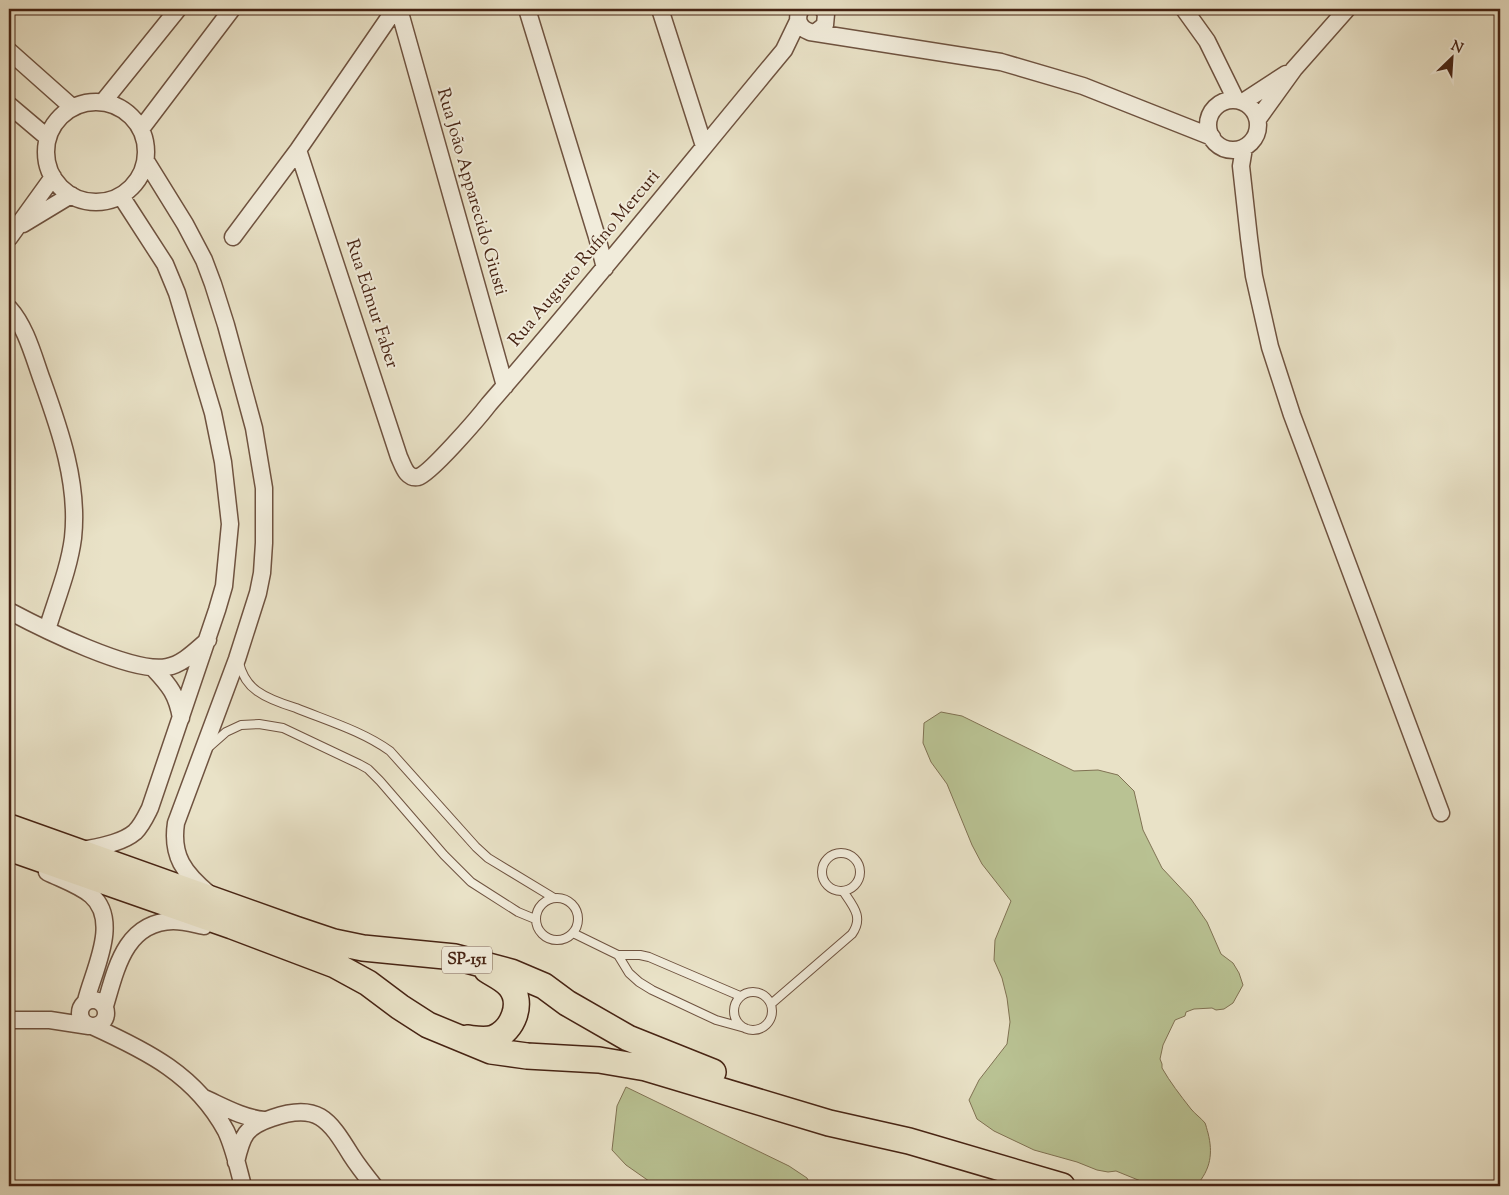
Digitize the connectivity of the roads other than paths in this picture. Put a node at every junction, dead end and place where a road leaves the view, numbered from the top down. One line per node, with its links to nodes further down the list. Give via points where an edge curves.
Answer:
1 (178, 9): 13 (street)
2 (232, 9): 17 (street)
3 (395, 9): 22 (street)
4 (400, 9): 31 (street, Rua João Apparecido Giusti)
5 (527, 9): 29 (street)
6 (660, 9): 20 (street)
7 (1184, 9): 12 (street, via 1207,41)
8 (1347, 9): 11 (street)
9 (812, 17): 18 (street, via 844,38 1001,62 1083,86 1170,121); 20 (street, Rua Augusto Rufino Mercuri)
10 (9, 51): 15 (street)
11 (1294, 69): 12 (street); 16 (street)
12 (1235, 101): 16 (street, via 1250,106); 18 (street, via 1215,108)
13 (103, 102): 15 (street, via 87,102); 17 (street, via 132,116)
14 (9, 106): 19 (street)
15 (72, 108): 19 (street, via 57,120)
16 (1258, 119): 21 (street, via 1252,141)
17 (141, 129): 23 (street, via 146,144)
18 (1210, 130): 21 (street, via 1224,148)
19 (48, 138): 24 (street, via 47,158)
20 (704, 146): 29 (street, Rua Augusto Rufino Mercuri)
21 (1239, 149): 40 (street, via 1254,276 1280,382)
22 (298, 150): 28 (street); 32 (street, Rua Edmur Faber)
23 (146, 161): 26 (street, via 142,175); 36 (street, via 204,260 240,375 260,460 265,516 262,573)
24 (53, 177): 25 (street); 27 (street)
25 (71, 195): 26 (street, via 96,202); 27 (street)
26 (121, 196): 35 (street, via 165,264 177,293 213,413 223,462 230,524 224,586)
27 (13, 233)
28 (233, 237)
29 (605, 268): 31 (street, Rua Augusto Rufino Mercuri)
30 (9, 308): 34 (street, via 25,333 59,427 72,495 74,516 68,563)
31 (505, 386): 32 (street, Rua Augusto Rufino Mercuri, via 427,472 419,477)
32 (406, 472)
33 (9, 611): 34 (street)
34 (47, 630): 37 (street, via 113,658)
35 (208, 640): 37 (street, via 178,664); 38 (street)
36 (238, 656): 39 (street); 46 (lane, via 246,681 258,691 374,739 390,751 488,858)
37 (154, 669): 38 (street, via 178,701)
38 (181, 719): 43 (street, via 150,808 135,832 125,838)
39 (196, 765): 47 (street, via 176,823 176,853 194,881); 48 (lane, via 226,732 259,724 283,728 368,769 471,882)
40 (1441, 813)
41 (9, 827): 43 (main road, SP-151)
42 (9, 848): 49 (main road, SP-151)
43 (77, 851): 47 (main road, SP-151)
44 (9, 853): 54 (street, via 83,889 103,912 103,944)
45 (843, 891): 45 (lane, via 855,885 860,872 856,859 845,852 838,852 826,858 821,871 825,884); 55 (lane, via 855,910 857,927)
46 (554, 898): 48 (lane, via 542,903); 50 (lane, via 568,901 577,912)
47 (218, 902): 52 (main road, SP-151, via 334,942)
48 (535, 920): 50 (lane, via 541,933 553,940)
49 (250, 933): 56 (street, via 173,921 143,930 134,936 121,956); 61 (main road, SP-151, via 334,965 368,983 428,1025)
50 (573, 933): 51 (lane)
51 (618, 955): 53 (lane, via 649,957); 60 (lane, via 630,973 652,990 716,1020)
52 (456, 957): 61 (main road, via 502,979 511,987 516,1004 512,1022 494,1038); 65 (main road, SP-151, via 511,972 544,986 628,1038 716,1073)
53 (740, 996): 55 (lane, via 754,991 767,997); 60 (lane, via 735,1002 735,1017)
54 (84, 1003): 56 (street, via 100,1001); 58 (street, via 72,1013); 59 (street, via 80,1017)
55 (771, 1004): 60 (lane, via 772,1012 766,1025 760,1029)
56 (106, 1010): 59 (street, via 101,1024); 62 (street)
57 (9, 1020): 58 (street)
58 (50, 1020): 59 (street)
59 (90, 1026): 62 (street)
60 (745, 1028)
61 (457, 1037): 65 (main road, SP-151, via 492,1050 527,1056 599,1060 646,1068 829,1123)
62 (127, 1042): 63 (street, via 174,1070)
63 (204, 1098): 64 (street, via 241,1115); 66 (street, via 226,1132)
64 (264, 1120): 66 (street, via 246,1132); 68 (street, via 298,1111 321,1117 332,1125)
65 (909, 1141): 69 (main road, SP-151)
66 (236, 1162): 67 (street)
67 (243, 1186)
68 (374, 1186)
69 (1062, 1186)

